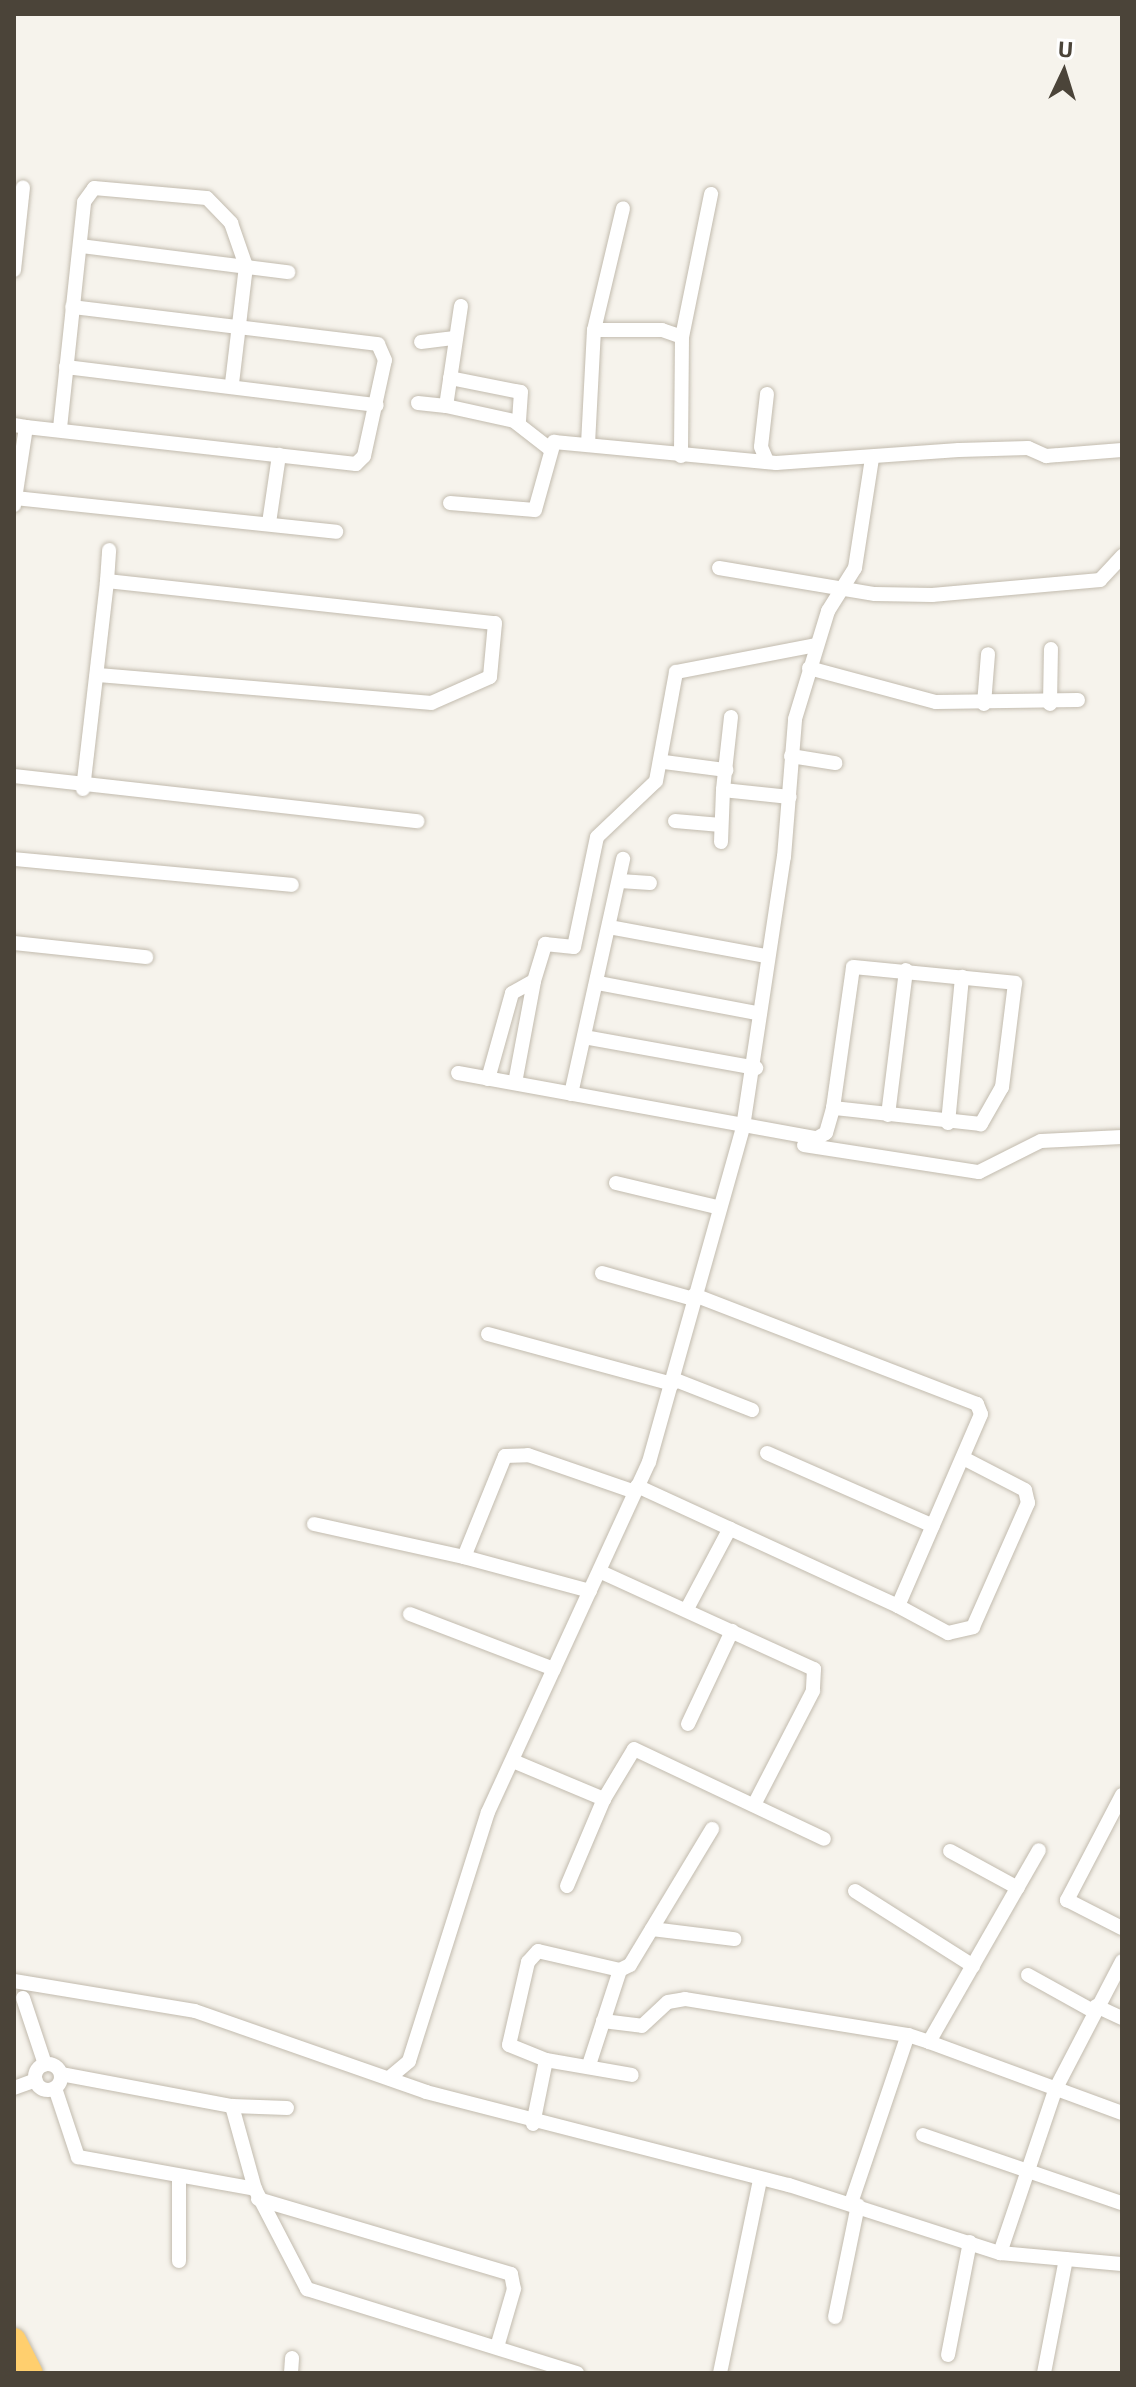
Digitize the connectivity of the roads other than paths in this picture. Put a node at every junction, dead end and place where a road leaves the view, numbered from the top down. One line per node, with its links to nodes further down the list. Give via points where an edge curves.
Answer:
1 (23, 187): 6 (street)
2 (711, 194): 12 (street)
3 (623, 208): 11 (street)
4 (81, 246): 5 (street); 5 (street, via 84,202 94,188 199,196 231,223); 9 (street)
5 (246, 266): 7 (street); 10 (street)
6 (14, 270)
7 (288, 272)
8 (461, 306): 13 (street)
9 (72, 307): 10 (street); 15 (street)
10 (236, 327): 17 (street); 20 (street, via 378,344 385,360)
11 (594, 330): 12 (street, via 662,330); 25 (street)
12 (682, 337): 29 (street)
13 (455, 338): 14 (street); 16 (street)
14 (421, 342)
15 (66, 367): 17 (street); 24 (street)
16 (450, 378): 21 (street); 22 (street, via 521,392)
17 (232, 384): 20 (street)
18 (767, 394): 31 (street)
19 (418, 403): 21 (street)
20 (377, 405): 28 (street, via 360,463)
21 (446, 406): 22 (street)
22 (519, 424): 26 (street)
23 (20, 426): 24 (street); 32 (street)
24 (60, 428): 28 (street)
25 (588, 444): 26 (street, via 554,442); 29 (street)
26 (550, 449): 33 (street, via 535,510)
27 (1122, 450): 30 (street)
28 (279, 455): 35 (street)
29 (681, 456): 31 (street)
30 (872, 458): 31 (street); 41 (street, via 855,568)
31 (767, 461)
32 (15, 498): 34 (street); 35 (street)
33 (450, 503)
34 (14, 505)
35 (269, 523): 36 (street)
36 (336, 532)
37 (109, 550): 40 (street)
38 (1122, 556): 41 (street, via 1100,580 932,595)
39 (719, 568): 41 (street, via 805,577)
40 (107, 581): 46 (street); 46 (street, via 491,617 497,660 476,687 409,705)
41 (842, 590): 42 (street)
42 (816, 645): 45 (street); 52 (street, via 682,668 674,677)
43 (1051, 649): 49 (street)
44 (988, 654): 48 (street)
45 (809, 668): 48 (street, via 891,693); 51 (street)
46 (99, 675): 56 (street)
47 (1078, 700): 49 (street)
48 (984, 704): 49 (street)
49 (1050, 704)
50 (731, 717): 54 (street)
51 (791, 756): 53 (street); 58 (street)
52 (664, 762): 54 (street); 70 (street, via 656,781 597,837)
53 (835, 763)
54 (726, 770): 57 (street)
55 (14, 776): 56 (street)
56 (83, 789): 59 (street)
57 (723, 790): 58 (street); 61 (street)
58 (790, 797): 72 (street)
59 (418, 821)
60 (675, 821): 61 (street)
61 (721, 825): 62 (street)
62 (721, 842)
63 (14, 859): 67 (street)
64 (623, 859): 65 (street)
65 (620, 881): 66 (street); 68 (street)
66 (650, 883)
67 (292, 885)
68 (609, 927): 71 (street); 72 (street)
69 (14, 943): 73 (street)
70 (574, 947): 71 (street); 76 (street, via 545,944)
71 (602, 953): 77 (street)
72 (766, 956): 78 (street)
73 (146, 957)
74 (906, 970): 75 (street); 85 (street, via 852,969); 86 (street)
75 (962, 977): 87 (street); 87 (street, via 1016,987 1000,1095 981,1124)
76 (534, 981): 82 (street, via 510,997); 83 (street)
77 (598, 983): 78 (street); 79 (street)
78 (757, 1013): 80 (street)
79 (584, 1037): 80 (street); 84 (street)
80 (756, 1068): 88 (street)
81 (458, 1073): 82 (street)
82 (488, 1079): 83 (street)
83 (515, 1083): 84 (street)
84 (571, 1094): 88 (street)
85 (833, 1108): 86 (street); 88 (street, via 823,1137)
86 (888, 1115): 87 (street)
87 (948, 1123)
88 (742, 1131): 89 (street, via 979,1172 1041,1141); 91 (street)
89 (1122, 1137)
90 (616, 1183): 91 (street)
91 (717, 1207): 93 (street)
92 (602, 1273): 93 (street)
93 (693, 1297): 95 (street); 98 (street, via 977,1404 981,1414)
94 (488, 1334): 95 (street)
95 (672, 1382): 96 (street); 99 (street)
96 (752, 1410)
97 (767, 1453): 101 (street)
98 (965, 1459): 101 (street); 106 (street, via 1025,1490 1028,1503 973,1627 948,1633)
99 (636, 1489): 102 (street); 103 (street, via 528,1455 505,1456); 104 (street)
100 (314, 1524): 103 (street)
101 (933, 1526): 106 (street)
102 (730, 1528): 106 (street); 107 (street)
103 (464, 1557): 105 (street)
104 (601, 1572): 105 (street); 107 (street)
105 (590, 1591): 110 (street)
106 (898, 1606)
107 (688, 1607): 109 (street)
108 (410, 1614): 110 (street)
109 (732, 1631): 111 (street); 115 (street, via 808,1664 815,1675)
110 (554, 1669): 112 (street)
111 (688, 1724)
112 (513, 1761): 114 (street); 141 (street, via 452,1913 409,2061)
113 (1122, 1795): 123 (street, via 1067,1900)
114 (604, 1799): 115 (street, via 634,1749); 120 (street)
115 (754, 1805): 117 (street)
116 (712, 1829): 124 (street)
117 (824, 1839)
118 (1039, 1850): 121 (street)
119 (950, 1851): 121 (street)
120 (567, 1886)
121 (1018, 1888): 127 (street)
122 (855, 1891): 127 (street)
123 (1122, 1928)
124 (652, 1929): 125 (street); 128 (street)
125 (734, 1939)
126 (1122, 1961): 132 (street)
127 (973, 1966): 136 (street)
128 (620, 1970): 134 (street); 137 (street, via 545,1948 531,1957 509,2045)
129 (1028, 1975): 132 (street)
130 (14, 1981): 141 (street, via 195,2011)
131 (23, 1998): 138 (street)
132 (1094, 2009): 133 (street); 145 (street)
133 (1122, 2018)
134 (603, 2021): 135 (street, via 642,2026 668,2002 685,1999); 139 (street)
135 (908, 2035): 136 (street); 156 (street)
136 (929, 2042): 145 (street)
137 (546, 2060): 139 (street); 149 (street)
138 (45, 2064): 142 (street); 143 (street)
139 (589, 2065): 140 (street)
140 (632, 2075)
141 (389, 2078): 149 (street)
142 (36, 2080): 143 (street); 144 (street)
143 (58, 2081): 146 (street); 152 (street, via 74,2154)
144 (14, 2088)
145 (1056, 2088): 148 (street); 151 (street)
146 (232, 2106): 147 (street); 154 (street)
147 (287, 2108)
148 (1122, 2113)
149 (533, 2124): 153 (street)
150 (923, 2135): 151 (street)
151 (1026, 2169): 155 (street); 158 (street)
152 (179, 2178): 154 (street); 160 (street)
153 (760, 2179): 156 (street); 168 (street)
154 (256, 2194): 164 (street, via 307,2289); 164 (street, via 511,2274 514,2289)
155 (1122, 2203)
156 (854, 2204): 157 (street); 162 (street)
157 (970, 2242): 158 (street); 165 (street)
158 (1000, 2253): 159 (street)
159 (1066, 2259): 161 (street); 169 (street)
160 (179, 2261)
161 (1122, 2264)
162 (835, 2317)
163 (14, 2340): 166 (highway)
164 (497, 2347): 167 (street)
165 (948, 2355)
166 (31, 2373)
167 (576, 2373)
168 (720, 2373)
169 (1044, 2373)

